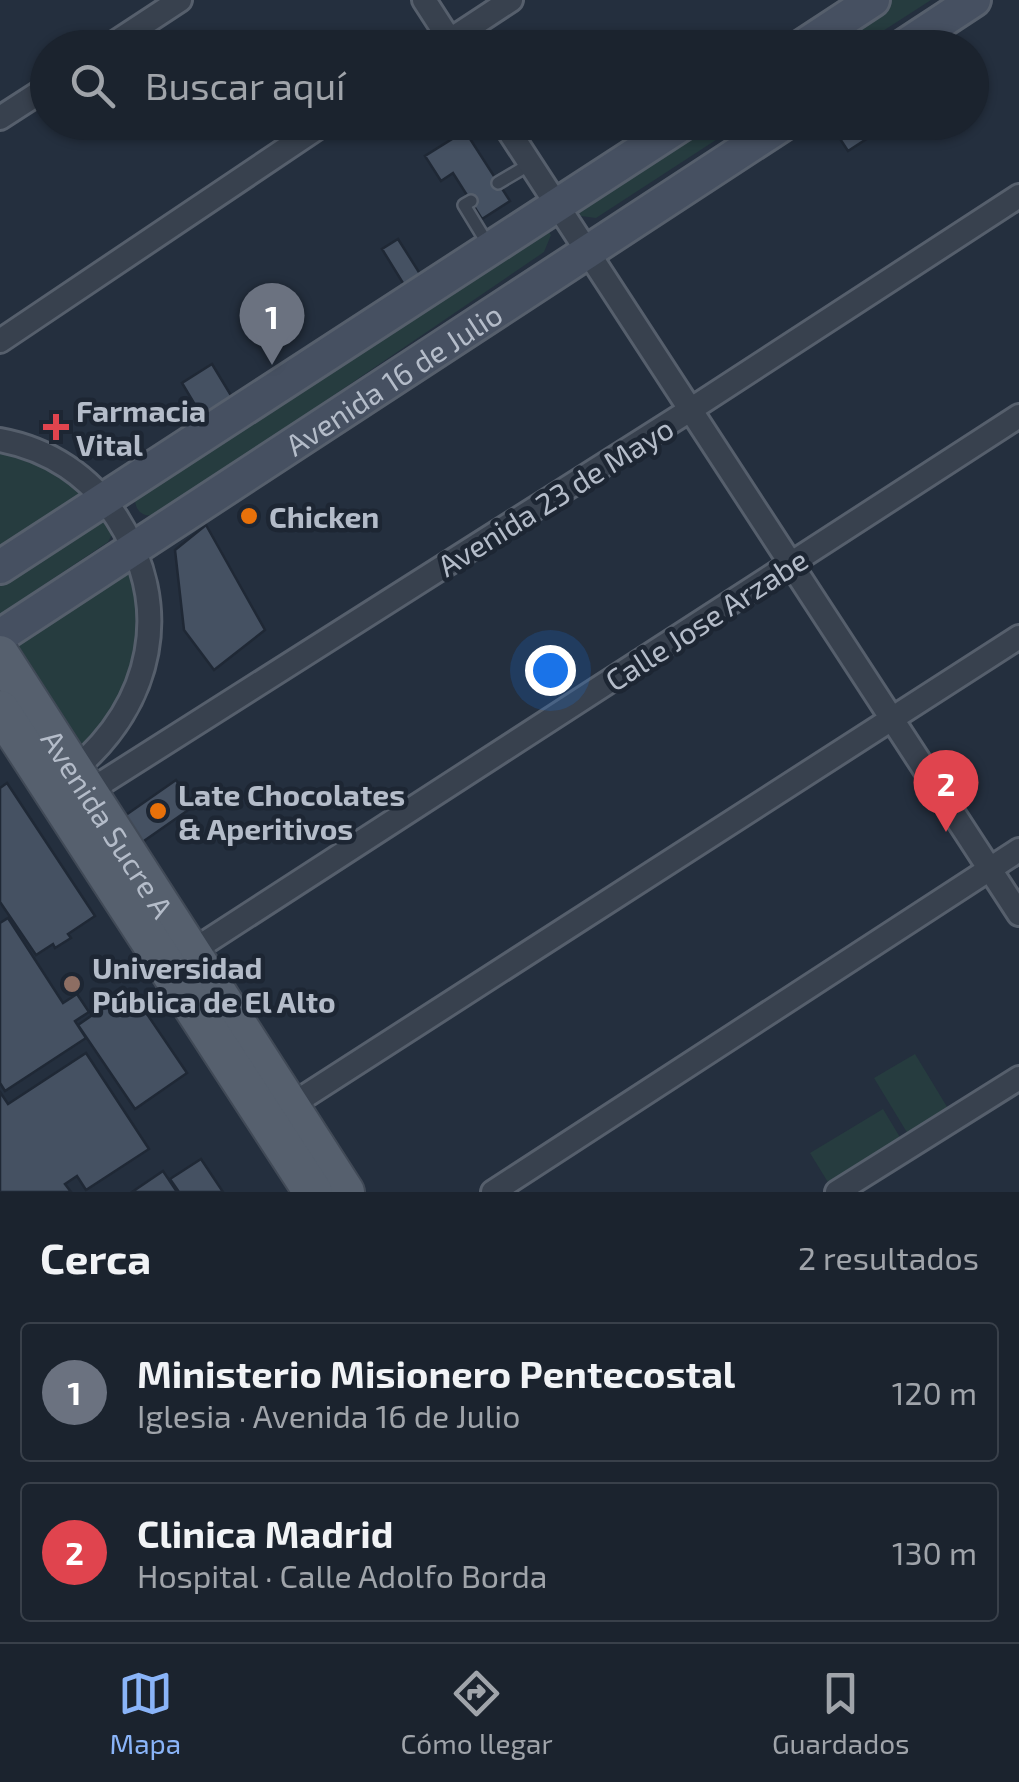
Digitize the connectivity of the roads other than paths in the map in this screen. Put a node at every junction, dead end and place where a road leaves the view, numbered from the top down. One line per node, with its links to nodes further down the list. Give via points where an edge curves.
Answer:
1 (180, 0): 6 (street)
2 (424, 0): 7 (street)
3 (511, 0): 8 (street)
4 (873, 0): 9 (main road)
5 (974, 0): 10 (main road)
6 (134, 30)
7 (440, 30)
8 (469, 30)
9 (827, 30)
10 (928, 30)
11 (30, 99): 12 (street)
12 (0, 118)
13 (299, 140): 24 (street)
14 (515, 140): 17 (street)
15 (658, 140): 21 (main road, Avenida 16 de Julio)
16 (759, 140): 23 (main road, Avenida 16 de Julio)
17 (530, 164): 18 (lane); 21 (street)
18 (498, 183)
19 (1019, 196): 25 (street, Avenida 23 de Mayo)
20 (471, 201): 22 (lane, via 464,204)
21 (557, 206): 22 (main road, Avenida 16 de Julio); 23 (street)
22 (491, 248): 28 (main road, Avenida 16 de Julio)
23 (588, 252): 25 (street); 29 (main road, Avenida 16 de Julio)
24 (0, 340)
25 (690, 410): 30 (street); 37 (street, Avenida 23 de Mayo)
26 (1019, 416): 30 (street, Calle Jose Arzabe)
27 (0, 440): 28 (street, via 49,456)
28 (105, 499): 29 (street); 31 (main road, Avenida 16 de Julio)
29 (136, 548): 32 (main road, Avenida 16 de Julio); 37 (street, via 149,604 144,667)
30 (790, 564): 36 (street); 41 (street, Calle Jose Arzabe)
31 (0, 567)
32 (0, 636)
33 (1019, 638): 36 (street)
34 (0, 655): 37 (main road, Avenida Sucre A)
35 (0, 710): 44 (main road, Avenida Sucre A)
36 (892, 720): 39 (street); 43 (street)
37 (81, 781): 41 (main road, Avenida Sucre A)
38 (1019, 850): 39 (street)
39 (990, 870): 40 (street); 46 (street)
40 (1019, 914)
41 (191, 952): 43 (main road, Avenida Sucre A)
42 (1019, 1078): 47 (street)
43 (290, 1106): 45 (main road, Avenida Sucre A)
44 (314, 1192)
45 (346, 1192)
46 (493, 1192)
47 (837, 1192)

